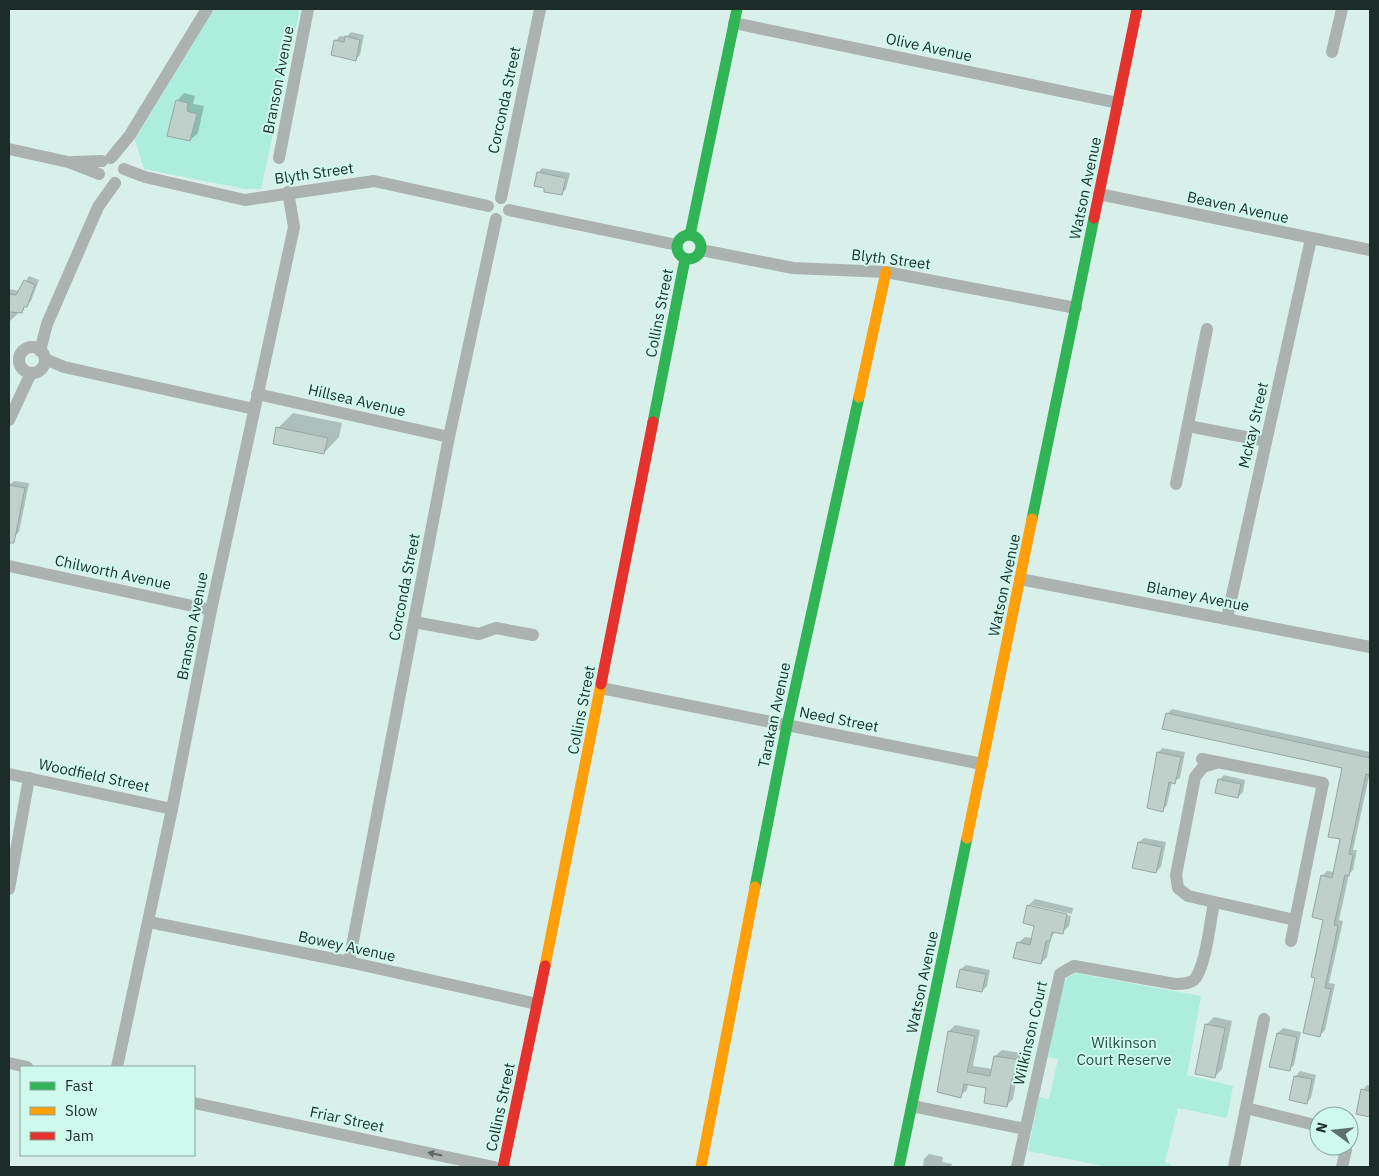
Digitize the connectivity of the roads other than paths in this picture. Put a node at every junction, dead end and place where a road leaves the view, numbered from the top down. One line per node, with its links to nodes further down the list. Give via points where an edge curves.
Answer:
1 (206, 9): 12 (street, via 130,134)
2 (308, 9): 11 (street, Branson Avenue)
3 (540, 9): 15 (street, Corconda Street)
4 (737, 9): 7 (street)
5 (1137, 9): 9 (street, Watson Avenue)
6 (1342, 9): 8 (street)
7 (734, 23): 9 (street, Olive Avenue); 19 (street)
8 (1332, 52)
9 (1118, 103): 14 (street, Watson Avenue)
10 (9, 149): 12 (street, Blyth Street)
11 (279, 158)
12 (112, 171): 13 (street, Blyth Street, via 245,200); 29 (street)
13 (288, 192): 16 (street, Blyth Street, via 374,181); 31 (street, Branson Avenue, via 294,227)
14 (1099, 194): 20 (street, Beaven Avenue); 26 (street, Watson Avenue)
15 (501, 198): 16 (street, via 493,199); 17 (street, via 508,203)
16 (488, 206): 18 (street, via 490,215)
17 (509, 210): 18 (street, via 504,218); 21 (street)
18 (496, 219): 35 (street, Corconda Street)
19 (690, 235): 21 (street, via 682,237); 22 (street, via 699,240)
20 (1311, 239): 23 (street, Beaven Avenue); 36 (street, Mckay Street)
21 (677, 245): 24 (street)
22 (701, 250): 24 (street, via 695,258); 25 (street, Blyth Street, via 792,268)
23 (1370, 250)
24 (685, 259): 45 (street, Collins Street)
25 (886, 272): 26 (street, Blyth Street); 46 (street, Tarakan Avenue)
26 (1076, 308): 39 (street, Watson Avenue)
27 (1207, 329): 34 (street)
28 (9, 351): 29 (street)
29 (37, 355): 30 (street); 30 (street, via 19,359); 32 (street, via 64,366)
30 (21, 367): 33 (street, via 18,397)
31 (257, 394): 32 (street, Branson Avenue); 35 (street, Hillsea Avenue)
32 (254, 409): 40 (street, Branson Avenue)
33 (9, 420)
34 (1188, 426): 36 (street); 37 (street)
35 (449, 437): 42 (street, Corconda Street)
36 (1266, 441): 41 (street, Mckay Street)
37 (1176, 484)
38 (9, 566): 40 (street, Chilworth Avenue)
39 (1020, 579): 41 (street, Blamey Avenue); 49 (street, Watson Avenue)
40 (211, 610): 52 (street, Branson Avenue)
41 (1227, 618): 44 (street, Blamey Avenue)
42 (414, 622): 43 (street, via 479,634 496,628); 58 (street, Corconda Street)
43 (533, 635)
44 (1370, 647)
45 (601, 688): 46 (street, Need Street); 59 (street, Collins Street)
46 (787, 725): 49 (street, Need Street); 71 (street, Tarakan Avenue)
47 (1202, 759): 48 (street)
48 (1217, 762): 54 (street, via 1203,767 1195,777 1176,875 1178,888 1188,896); 55 (street, via 1323,783)
49 (982, 764): 65 (street, Watson Avenue)
50 (9, 774): 51 (street, Woodfield Street)
51 (30, 778): 52 (street, Woodfield Street); 53 (street)
52 (172, 809): 56 (street, Branson Avenue)
53 (9, 889)
54 (1214, 903): 55 (street); 68 (street, Wilkinson Court, via 1200,970 1193,980 1175,984 1074,966 1060,974)
55 (1295, 920): 57 (street)
56 (148, 922): 58 (street, Bowey Avenue); 63 (street, Branson Avenue)
57 (1291, 941)
58 (349, 962): 59 (street, Bowey Avenue)
59 (537, 1004): 70 (street, Collins Street)
60 (1264, 1019): 66 (street)
61 (9, 1063): 62 (street)
62 (22, 1066)
63 (117, 1066)
64 (195, 1103): 69 (street, Friar Street, one-way to 64)
65 (912, 1106): 68 (street); 72 (street, Watson Avenue)
66 (1246, 1108): 67 (street); 74 (street)
67 (1309, 1124)
68 (1025, 1129): 73 (street, Wilkinson Court)
69 (494, 1167)
70 (503, 1167)
71 (700, 1167)
72 (899, 1167)
73 (1017, 1167)
74 (1234, 1167)

